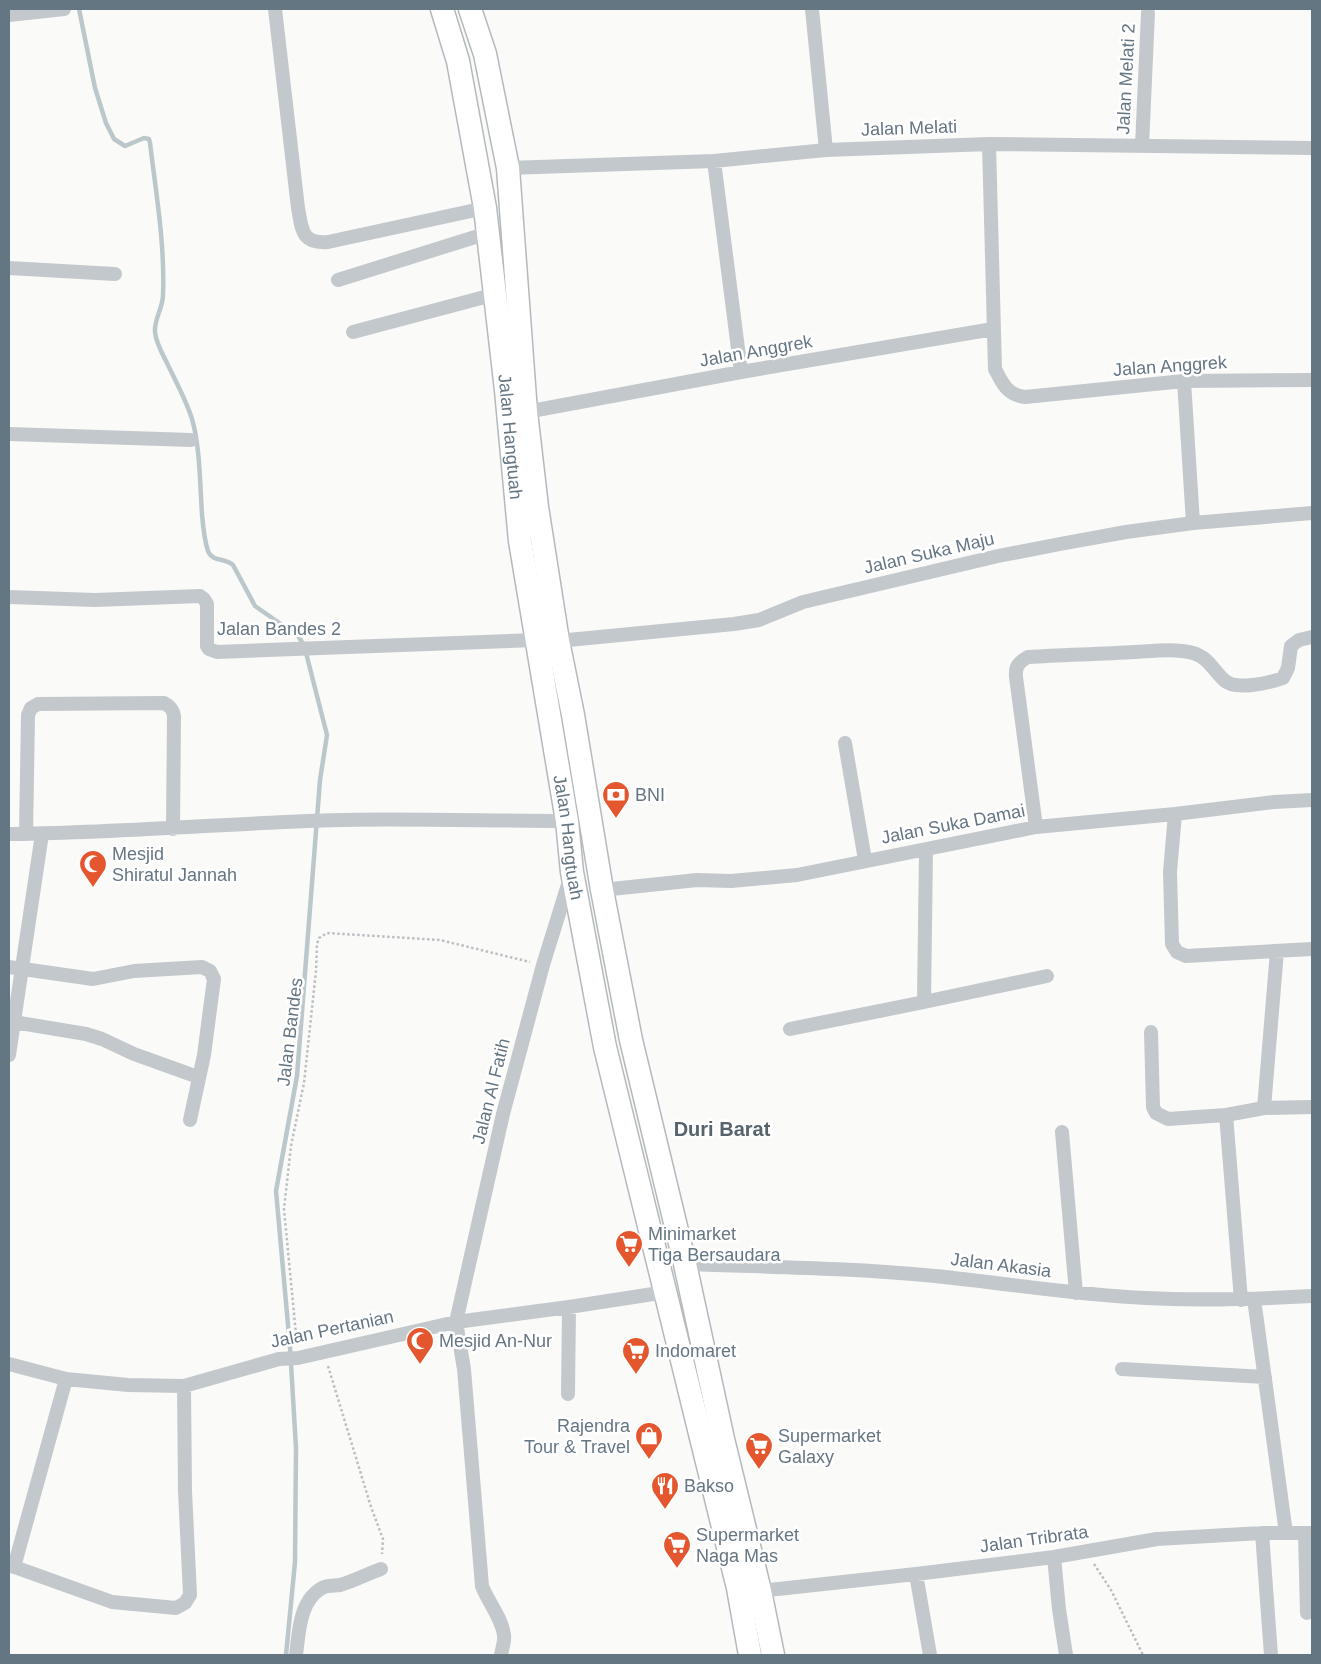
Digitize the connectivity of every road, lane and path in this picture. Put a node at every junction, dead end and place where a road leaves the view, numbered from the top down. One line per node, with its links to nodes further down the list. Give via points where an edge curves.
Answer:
1 (64, 9): 7 (street)
2 (275, 9): 16 (street, via 298,208 303,234 308,239 328,242)
3 (442, 9): 9 (highway, Jalan Hangtuah)
4 (470, 9): 8 (highway, Jalan Hangtuah)
5 (812, 9): 13 (street)
6 (1148, 13): 11 (street, Jalan Melati 2)
7 (9, 15)
8 (485, 54): 9 (highway); 15 (highway, Jalan Hangtuah)
9 (458, 61): 16 (highway, Jalan Hangtuah)
10 (990, 144): 11 (street, Jalan Melati); 13 (street, Jalan Melati); 22 (street, Jalan Anggrek)
11 (1142, 146): 12 (street, Jalan Melati)
12 (1312, 148)
13 (826, 150): 14 (street, Jalan Melati)
14 (714, 161): 15 (street, Jalan Melati); 24 (street)
15 (508, 168): 27 (highway, Jalan Hangtuah)
16 (485, 208): 17 (highway, Jalan Hangtuah)
17 (488, 233): 20 (street); 21 (highway, Jalan Hangtuah)
18 (9, 268): 19 (street)
19 (114, 274)
20 (338, 280)
21 (496, 294): 23 (street); 34 (highway, Jalan Hangtuah, via 520,541)
22 (993, 329): 24 (street, Jalan Anggrek); 26 (street, Jalan Anggrek, via 995,369 1005,389 1018,396)
23 (354, 332)
24 (741, 372): 27 (street, Jalan Anggrek)
25 (1312, 380): 26 (street, Jalan Anggrek)
26 (1184, 381): 31 (street)
27 (526, 412): 34 (highway, Jalan Hangtuah)
28 (9, 434): 29 (street)
29 (191, 440)
30 (1312, 513): 31 (street, Jalan Suka Maju)
31 (1193, 523): 34 (street, Jalan Suka Maju, via 998,556 803,602 759,620)
32 (9, 597): 34 (street, Jalan Bandes 2, via 95,600 200,596 207,604 206,639 209,649 218,652)
33 (1312, 637): 41 (street, via 1291,646 1288,668 1282,678 1240,686 1229,683 1198,654 1191,652 1028,656 1022,660 1015,669)
34 (548, 640): 35 (highway, Jalan Hangtuah); 36 (highway, Jalan Hangtuah)
35 (573, 715): 36 (highway); 49 (highway, Jalan Hangtuah)
36 (550, 718): 40 (highway, Jalan Hangtuah)
37 (846, 743): 47 (street)
38 (1312, 800): 39 (street, Jalan Suka Damai)
39 (1175, 814): 41 (street, Jalan Suka Damai); 51 (street, via 1170,872 1172,944 1175,949 1186,956)
40 (567, 821): 42 (street, via 335,820); 48 (highway, Jalan Hangtuah)
41 (1036, 827): 46 (street, Jalan Suka Damai)
42 (173, 828): 44 (street, via 172,708 164,703 38,704 28,715); 45 (street)
43 (9, 834): 44 (street)
44 (26, 834): 45 (street)
45 (42, 834): 53 (street)
46 (926, 850): 47 (street, Jalan Suka Damai); 55 (street)
47 (866, 860): 49 (street, Jalan Suka Damai, via 796,875 731,881 697,880)
48 (572, 872): 52 (street, Jalan Al Fatih); 67 (highway, Jalan Hangtuah, via 605,1047)
49 (602, 890): 66 (highway, Jalan Hangtuah, via 631,1040)
50 (1312, 949): 51 (street)
51 (1277, 951): 61 (street)
52 (543, 965): 72 (street, Jalan Al Fatih, via 503,1114); 74 (path, Jalan Bandes, via 440,940 326,934 319,938 304,1083 291,1146 284,1209)
53 (15, 969): 56 (street); 60 (street, via 93,979 153,969 202,967 210,970 214,979)
54 (1048, 976): 55 (street)
55 (924, 1002): 57 (street)
56 (14, 1022): 59 (street); 60 (street, via 86,1034)
57 (790, 1029)
58 (1151, 1032): 63 (street, via 1153,1107 1156,1113 1168,1119)
59 (9, 1055)
60 (198, 1077): 64 (street)
61 (1264, 1108): 62 (street); 63 (street)
62 (1312, 1108)
63 (1226, 1115): 70 (street)
64 (190, 1120)
65 (1062, 1132): 68 (street)
66 (685, 1264): 68 (street, Jalan Akasia, via 934,1276); 89 (highway, Jalan Hangtuah)
67 (666, 1292): 71 (street, Jalan Pertanian); 93 (highway, Jalan Hangtuah, via 738,1588)
68 (1076, 1293): 70 (street, Jalan Akasia, via 1145,1298)
69 (1312, 1296): 70 (street, Jalan Akasia)
70 (1247, 1299): 77 (street)
71 (569, 1307): 72 (street, Jalan Pertanian); 80 (street)
72 (456, 1322): 73 (street, Jalan Pertanian); 92 (street, via 464,1369 482,1586 502,1625)
73 (324, 1352): 74 (street, Jalan Pertanian); 87 (path, via 383,1539)
74 (296, 1358): 79 (street, Jalan Pertanian, via 279,1359)
75 (9, 1366): 78 (street, Jalan Pertanian)
76 (1122, 1369): 77 (street)
77 (1265, 1377): 82 (street)
78 (66, 1379): 79 (street, Jalan Pertanian); 86 (street)
79 (184, 1386): 86 (street, via 190,1595 186,1603 176,1608 112,1602)
80 (568, 1394)
81 (1262, 1533): 82 (street, Jalan Tribrata); 84 (street, Jalan Tribrata, via 1157,1539); 98 (street)
82 (1286, 1533): 83 (street, Jalan Tribrata)
83 (1308, 1533): 90 (street)
84 (1086, 1551): 85 (street, Jalan Tribrata); 97 (path, via 1111,1590)
85 (1054, 1557): 88 (street, Jalan Tribrata); 96 (street)
86 (11, 1566)
87 (381, 1569): 91 (street, via 315,1593 301,1620)
88 (916, 1574): 89 (street, Jalan Tribrata); 95 (street)
89 (760, 1591): 94 (highway, Jalan Hangtuah)
90 (1306, 1613)
91 (296, 1655)
92 (501, 1655)
93 (750, 1655)
94 (773, 1655)
95 (930, 1655)
96 (1066, 1655)
97 (1143, 1655)
98 (1271, 1655)

